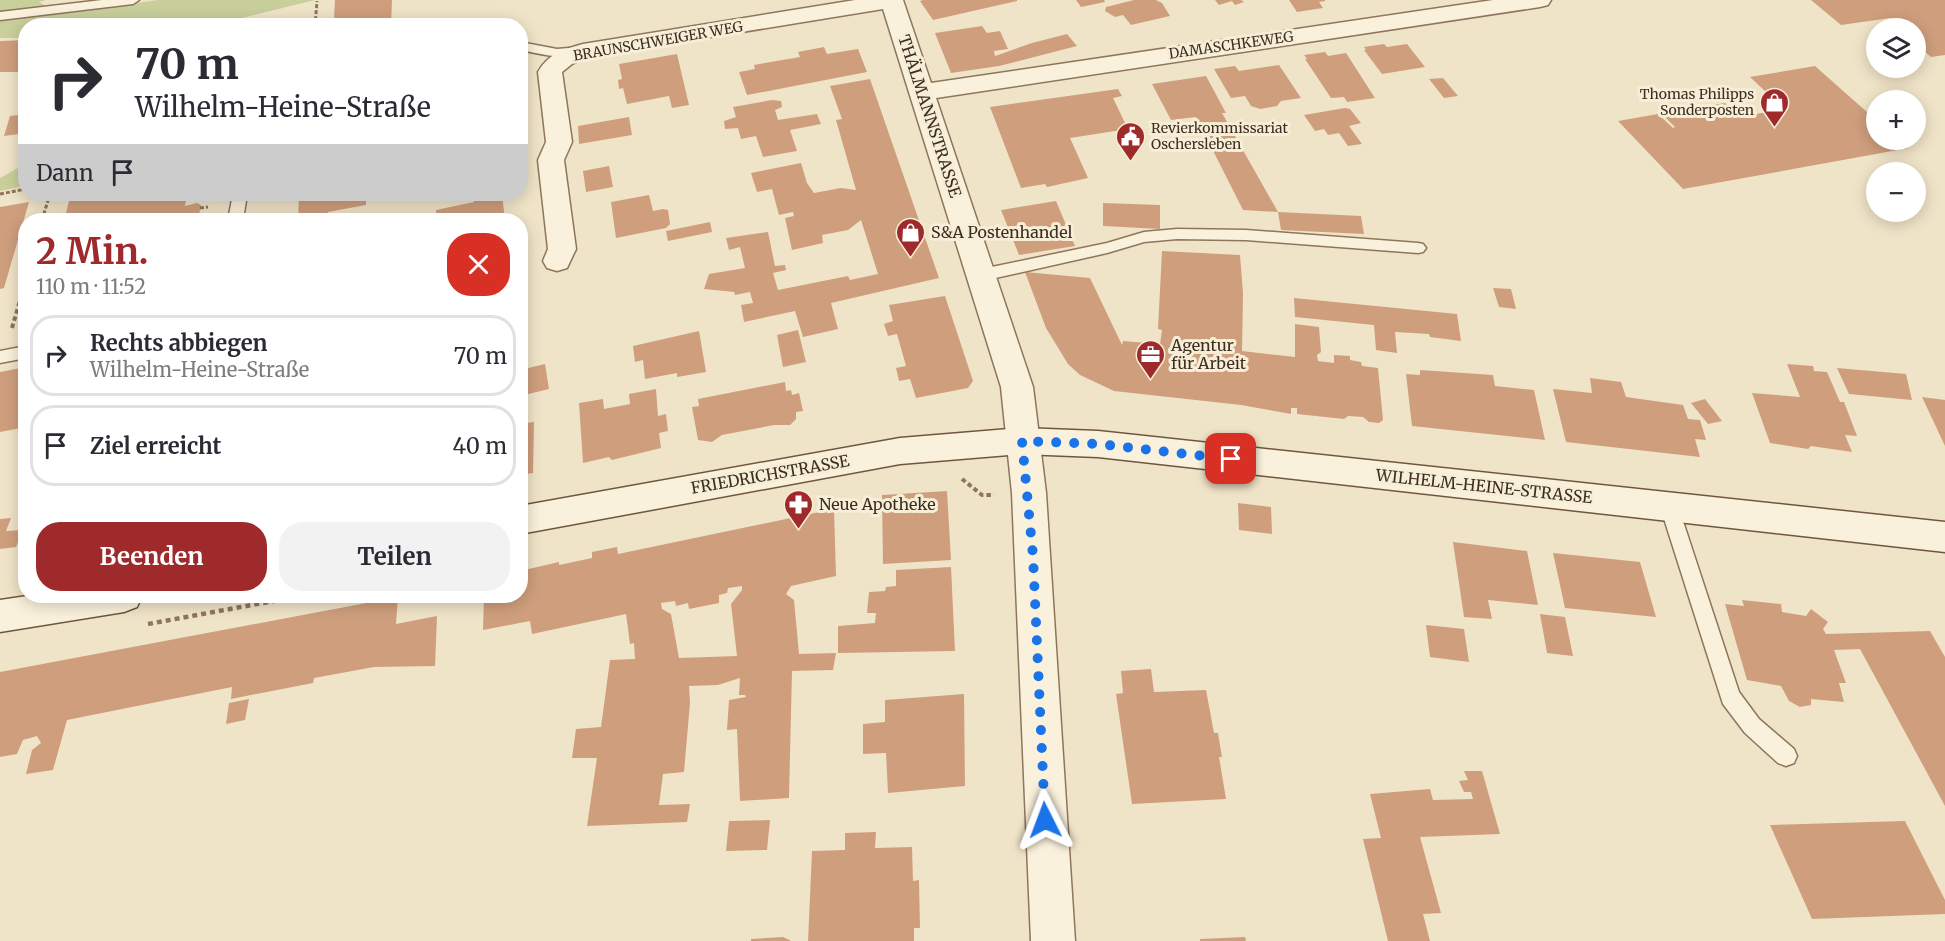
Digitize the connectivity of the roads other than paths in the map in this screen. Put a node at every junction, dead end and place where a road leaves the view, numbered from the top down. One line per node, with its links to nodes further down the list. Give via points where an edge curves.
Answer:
1 (133, 0): 5 (lane)
2 (1540, 0): 4 (street, DAMASCHKEWEG)
3 (892, 1): 7 (street, BRAUNSCHWEIGER WEG); 8 (street, THÄLMANNSTRASSE)
4 (1504, 3): 8 (street, DAMASCHKEWEG)
5 (0, 16)
6 (528, 46): 7 (lane, via 557,53)
7 (583, 51): 10 (street, BRAUNSCHWEIGER WEG, via 564,57 550,72 559,142 551,160 562,249)
8 (922, 92): 11 (street, THÄLMANNSTRASSE)
9 (1418, 248): 11 (lane, via 1246,234 1177,234 1144,237)
10 (557, 261)
11 (982, 275): 14 (street, THÄLMANNSTRASSE, via 1017,387)
12 (18, 354): 13 (lane)
13 (0, 357)
14 (1022, 441): 15 (street, WILHELM-HEINE-STRASSE, via 1098,444); 16 (street, FRIEDRICHSTRASSE, via 900,451); 21 (street, THÄLMANNSTRASSE, via 1033,556)
15 (1669, 506): 17 (street, WILHELM-HEINE-STRASSE); 20 (lane, via 1730,697 1752,726)
16 (528, 519)
17 (1945, 537)
18 (81, 603): 19 (street)
19 (0, 616)
20 (1786, 756)
21 (1053, 941)

